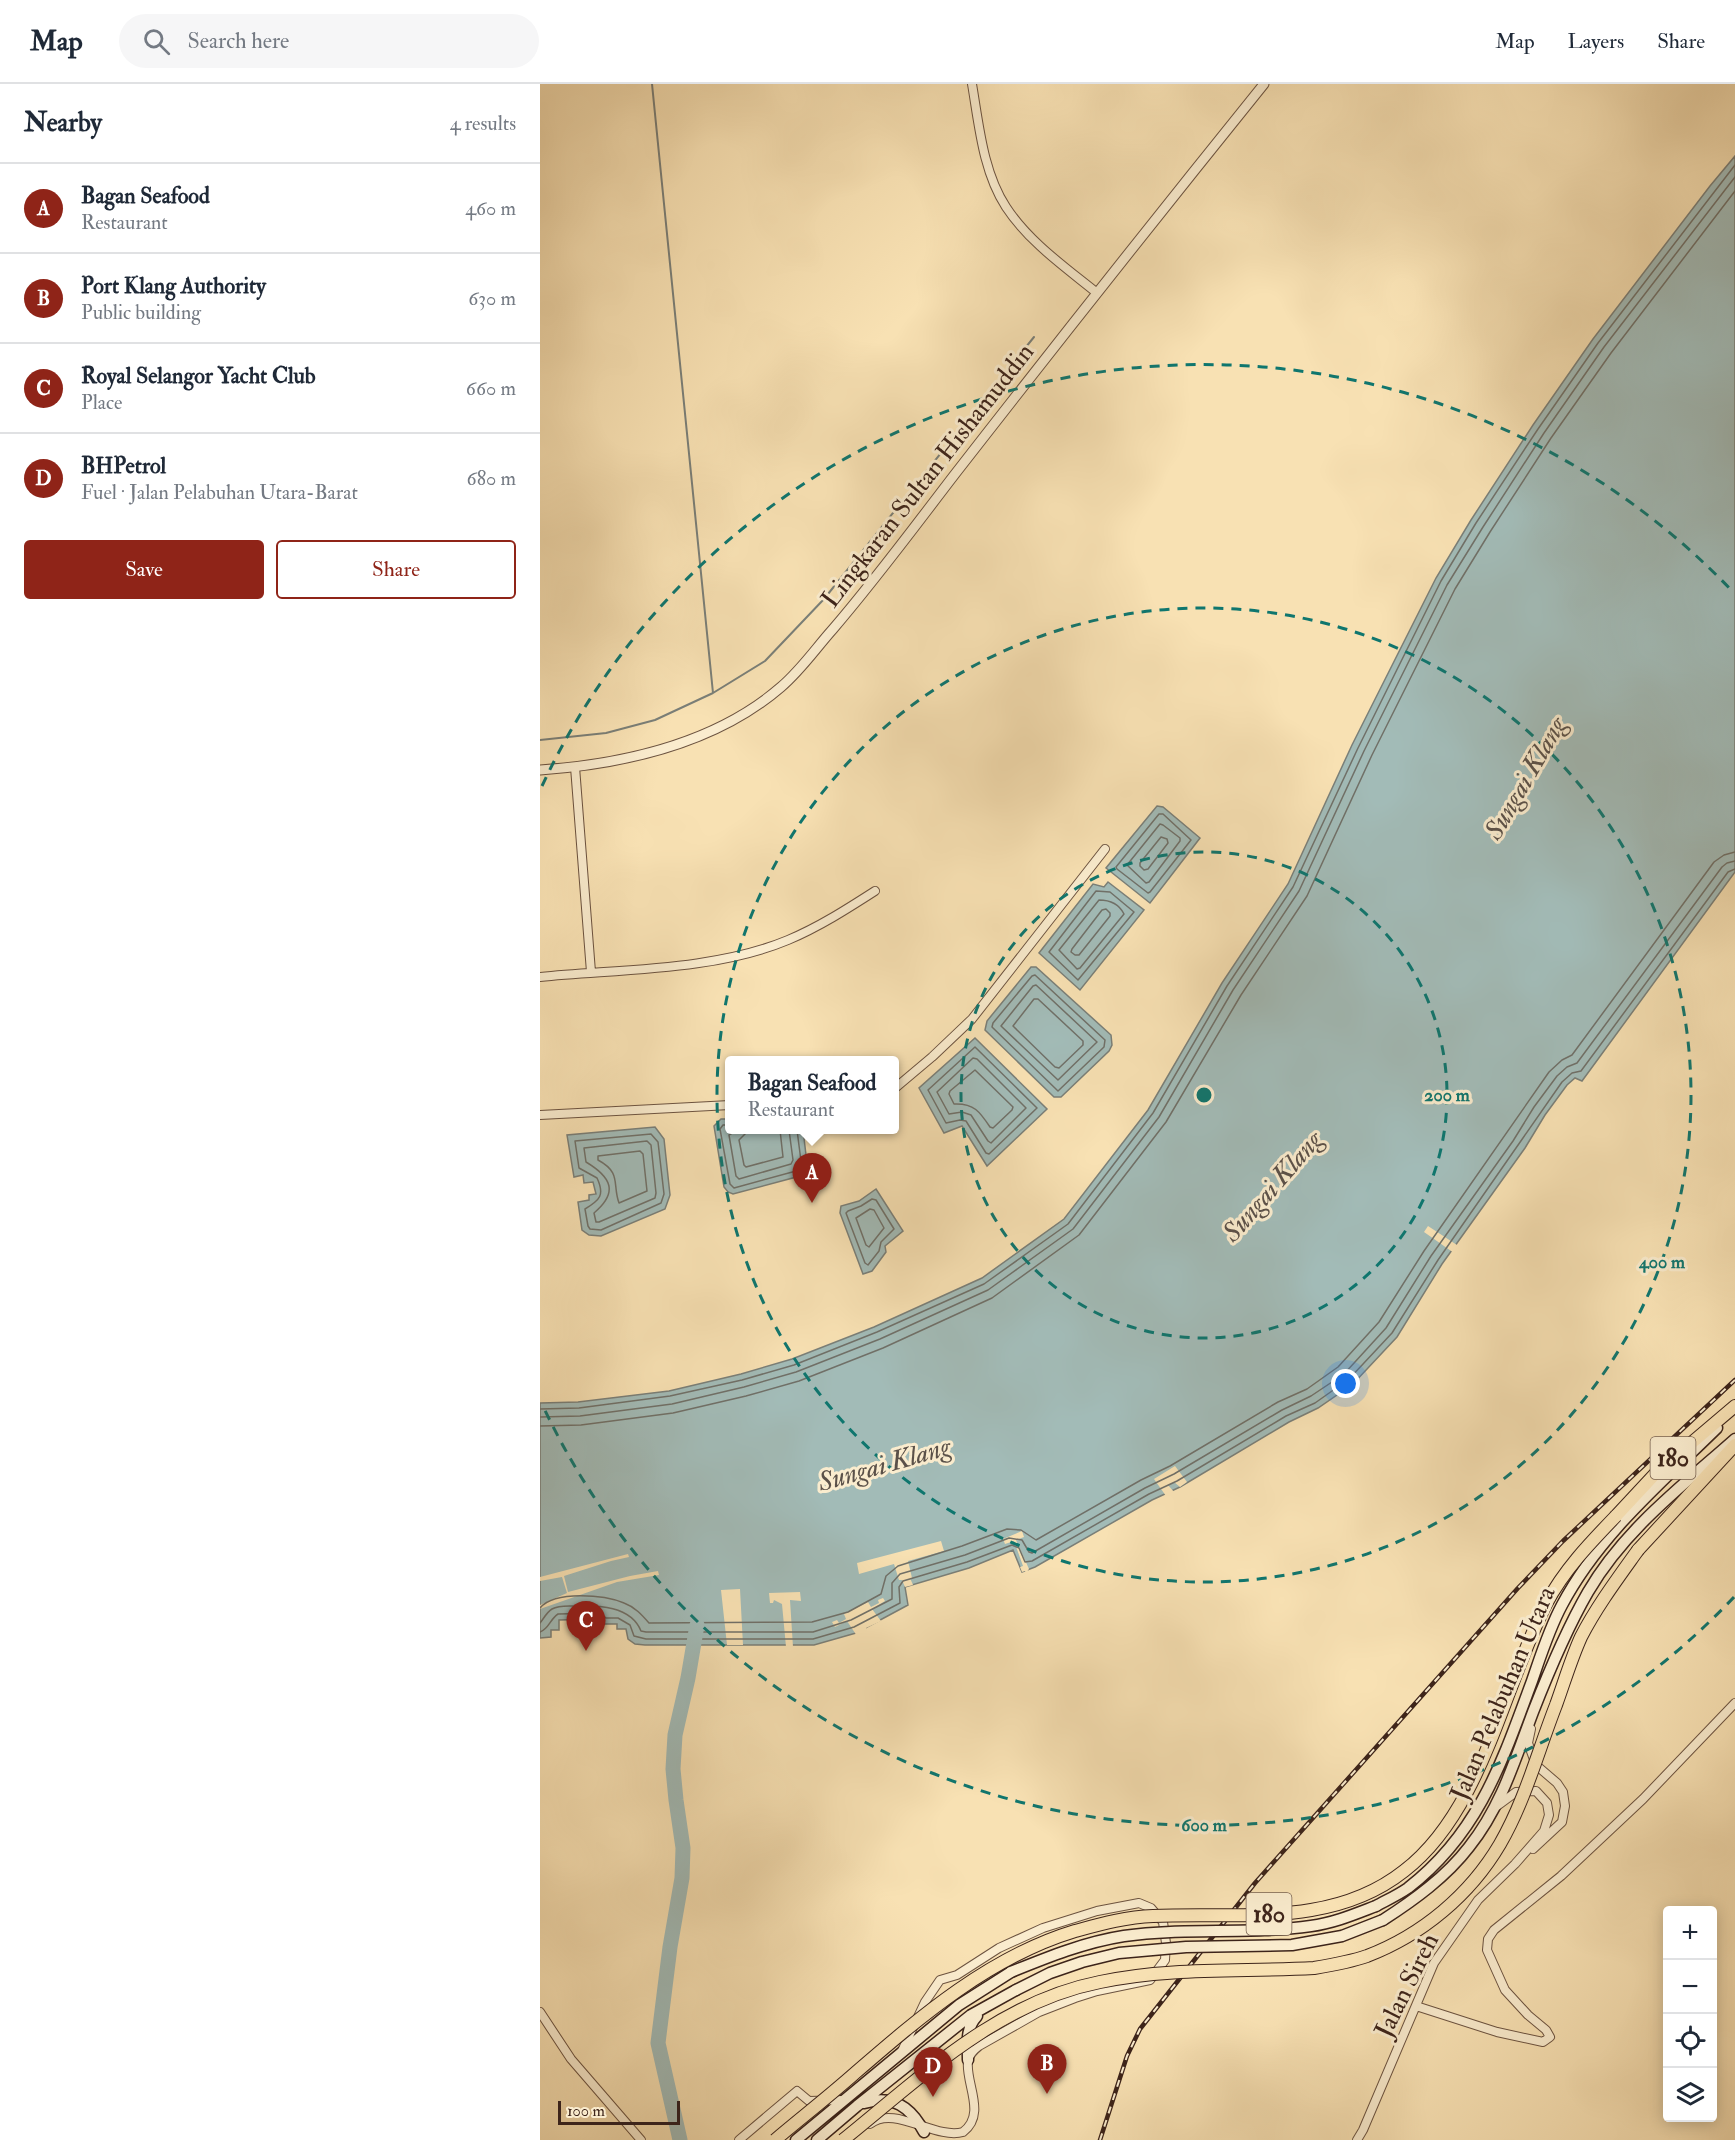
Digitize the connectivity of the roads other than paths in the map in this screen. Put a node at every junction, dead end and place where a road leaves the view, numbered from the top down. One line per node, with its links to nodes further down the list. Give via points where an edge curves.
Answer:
1 (972, 84): 3 (street, via 984,149 1007,208 1038,244)
2 (1264, 84): 3 (street, Lingkaran Sultan Hishamuddin)
3 (1096, 293): 4 (street, Lingkaran Sultan Hishamuddin, via 859,598 781,687 732,720 679,744)
4 (575, 768): 5 (street, Lingkaran Sultan Hishamuddin); 8 (street)
5 (540, 770)
6 (1105, 849): 10 (street, via 972,1019)
7 (875, 891): 8 (street, via 837,915 757,950 659,968)
8 (591, 972): 9 (street)
9 (540, 977)
10 (899, 1085)
11 (725, 1105): 12 (street)
12 (540, 1115)
13 (1735, 1408): 23 (main road, Jalan Pelabuhan Utara, bridge, via 1609,1535 1584,1568 1561,1606 1485,1796 1447,1853 1406,1889 1377,1906 1311,1926 1162,1932 1122,1936 1070,1949 1011,1972 959,2005); 30 (main road, 180, bridge, via 1656,1473 1563,1574 1524,1652 1454,1817 1430,1848 1403,1872 1368,1894 1309,1912 1151,1916 1116,1920 1043,1942 1004,1960 951,1994)
14 (1735, 1438): 17 (main road, Jalan Pelabuhan Utara, via 1652,1512 1607,1565 1566,1633)
15 (1735, 1445): 33 (main road, 180, bridge, via 1638,1550 1597,1608 1500,1842 1484,1868 1446,1909 1393,1945 1330,1965 1157,1974 1067,1990 1009,2015 966,2041)
16 (1735, 1703): 21 (street, via 1643,1799 1488,1939 1487,1950 1505,1990 1550,2037 1543,2042 1497,2032)
17 (1533, 1713): 18 (main road, Jalan Pelabuhan Utara); 19 (street, via 1528,1743 1536,1765 1563,1792 1565,1806 1562,1822 1551,1835)
18 (1495, 1808): 19 (street, via 1516,1792 1530,1790 1547,1803 1549,1815 1544,1831); 20 (main road, Jalan Pelabuhan Utara, bridge, via 1468,1849 1416,1899 1383,1920 1342,1936 1292,1945 1119,1953 1050,1973)
19 (1515, 1864): 21 (street, Jalan Sireh, via 1465,1916 1434,1963)
20 (996, 2001): 24 (main road, via 970,2024); 26 (main road, Jalan Pelabuhan Utara, via 971,2015)
21 (1416, 2006): 35 (street, Jalan Sireh)
22 (540, 2012): 28 (street, via 572,2059)
23 (901, 2052): 24 (street, via 940,1980 957,1975 999,1948 1043,1928 1139,1903 1151,1908 1163,1922 1165,1960 1150,1980 1097,1991 1039,2012 979,2046); 25 (main road, Jalan Pelabuhan Utara)
24 (968, 2060): 27 (street, via 975,2112 972,2121 955,2136)
25 (844, 2100): 29 (street, via 809,2101 796,2091); 31 (main road, Jalan Pelabuhan Utara)
26 (857, 2106): 27 (main road, via 877,2100 897,2103 913,2114); 32 (main road, Jalan Pelabuhan Utara)
27 (924, 2132): 34 (street, via 886,2119 874,2121)
28 (641, 2140)
29 (739, 2140)
30 (776, 2140)
31 (796, 2140)
32 (817, 2140)
33 (843, 2140)
34 (850, 2140)
35 (1357, 2140)

